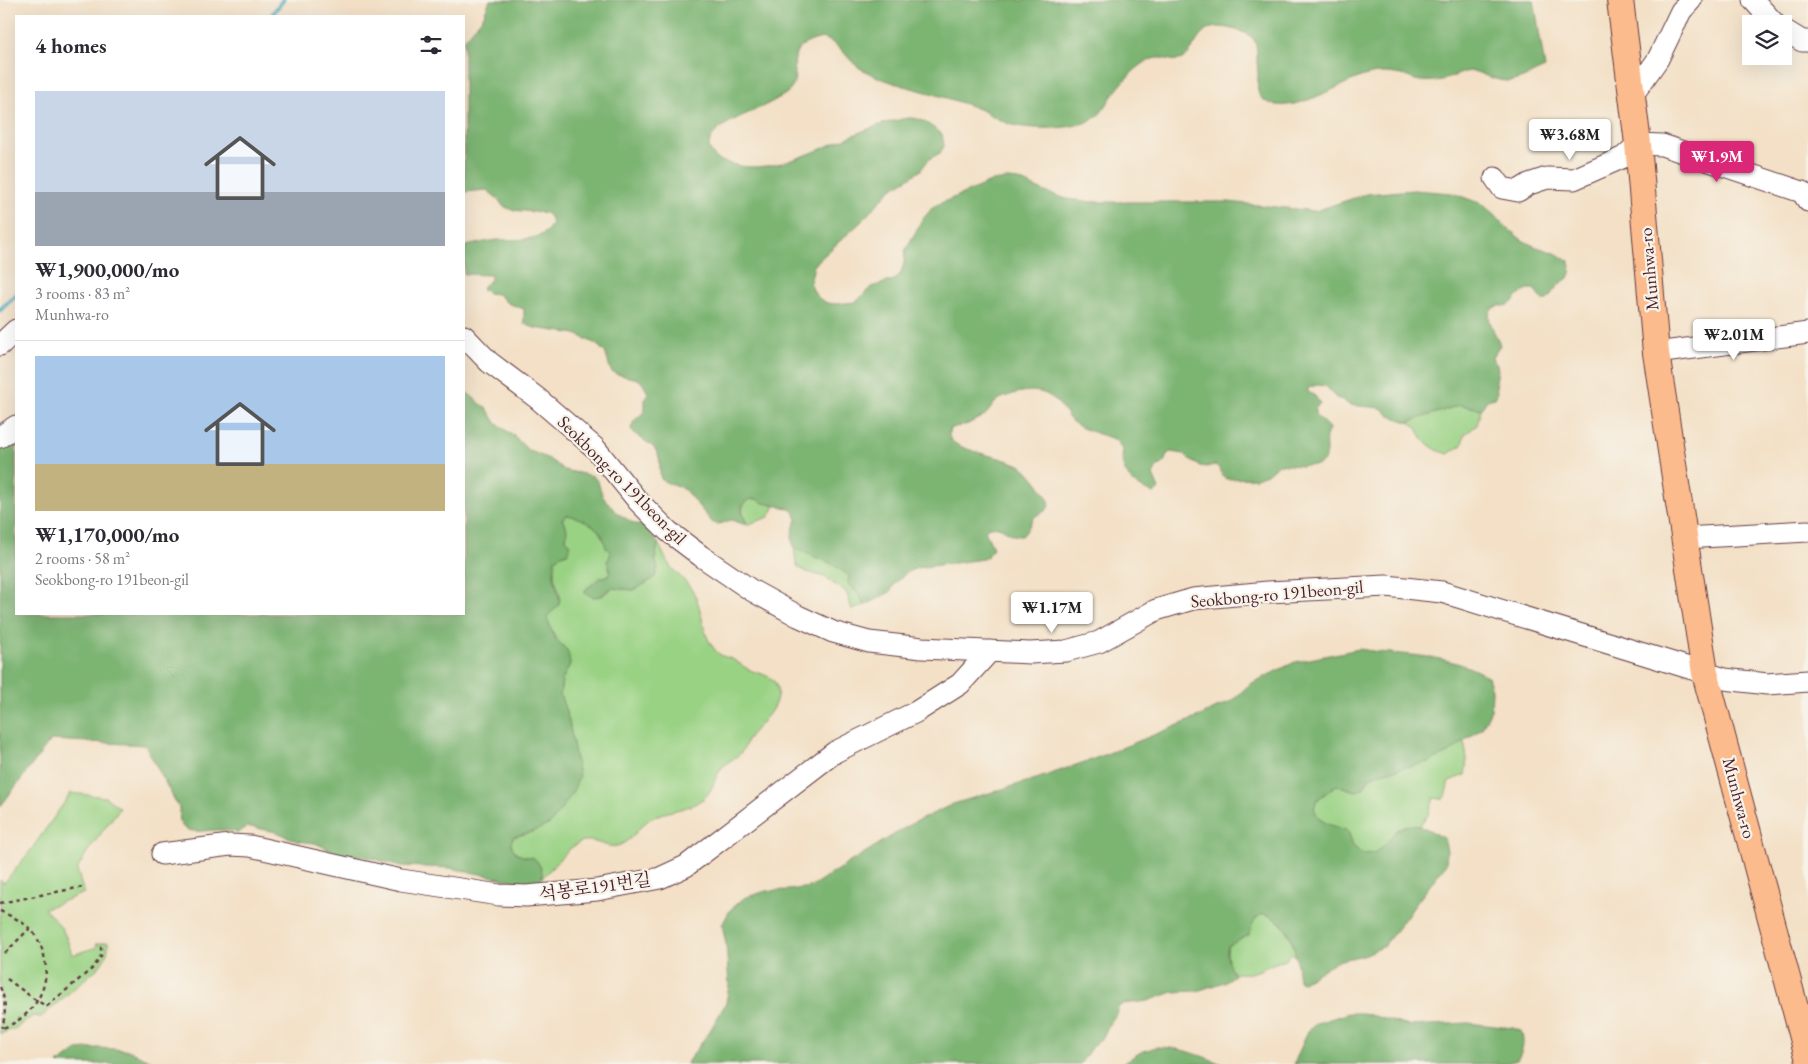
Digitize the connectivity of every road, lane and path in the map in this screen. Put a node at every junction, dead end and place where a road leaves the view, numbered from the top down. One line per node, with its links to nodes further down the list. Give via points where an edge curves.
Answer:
1 (1620, 0): 7 (main road, Munhwa-ro)
2 (1691, 0): 7 (street, via 1681,12 1658,59)
3 (1753, 0): 4 (street)
4 (1767, 15)
5 (1792, 35): 6 (street, via 1802,41)
6 (1808, 40)
7 (1632, 96): 8 (main road, Munhwa-ro)
8 (1638, 144): 9 (street, via 1624,157 1574,179 1547,178 1518,191 1502,188); 10 (street, via 1662,145 1802,192); 15 (main road, Munhwa-ro)
9 (1495, 178)
10 (1808, 201)
11 (15, 331): 14 (street)
12 (1808, 333): 15 (street)
13 (465, 337): 20 (street, Seokbong-ro 191beon-gil, via 489,362 595,448 638,501 668,531 752,590 833,632 869,642)
14 (0, 345)
15 (1656, 353): 19 (main road, Munhwa-ro)
16 (15, 427): 17 (street)
17 (0, 437)
18 (1808, 531): 19 (street)
19 (1684, 538): 21 (main road, Munhwa-ro)
20 (990, 651): 21 (street, Seokbong-ro 191beon-gil, via 1066,651 1098,642 1156,610 1193,599 1386,586 1442,592); 23 (street, 석봉로191번길, via 953,689 916,712 835,752 686,866 660,878 597,890 499,895 401,880 250,846 230,845)
21 (1705, 673): 22 (street, Seokbong-ro 191beon-gil, via 1767,684); 34 (main road, Munhwa-ro)
22 (1808, 681)
23 (162, 854)
24 (82, 887): 25 (path)
25 (0, 903)
26 (0, 911): 27 (path, via 19,919)
27 (29, 929): 29 (path); 32 (path, via 44,952 46,973 42,994)
28 (101, 943): 32 (path, via 101,956 94,967 47,1006)
29 (5, 953)
30 (7, 979): 32 (path)
31 (0, 987): 33 (path, via 5,1009)
32 (37, 1001): 33 (path, via 14,1024)
33 (1, 1028)
34 (1808, 1056)

